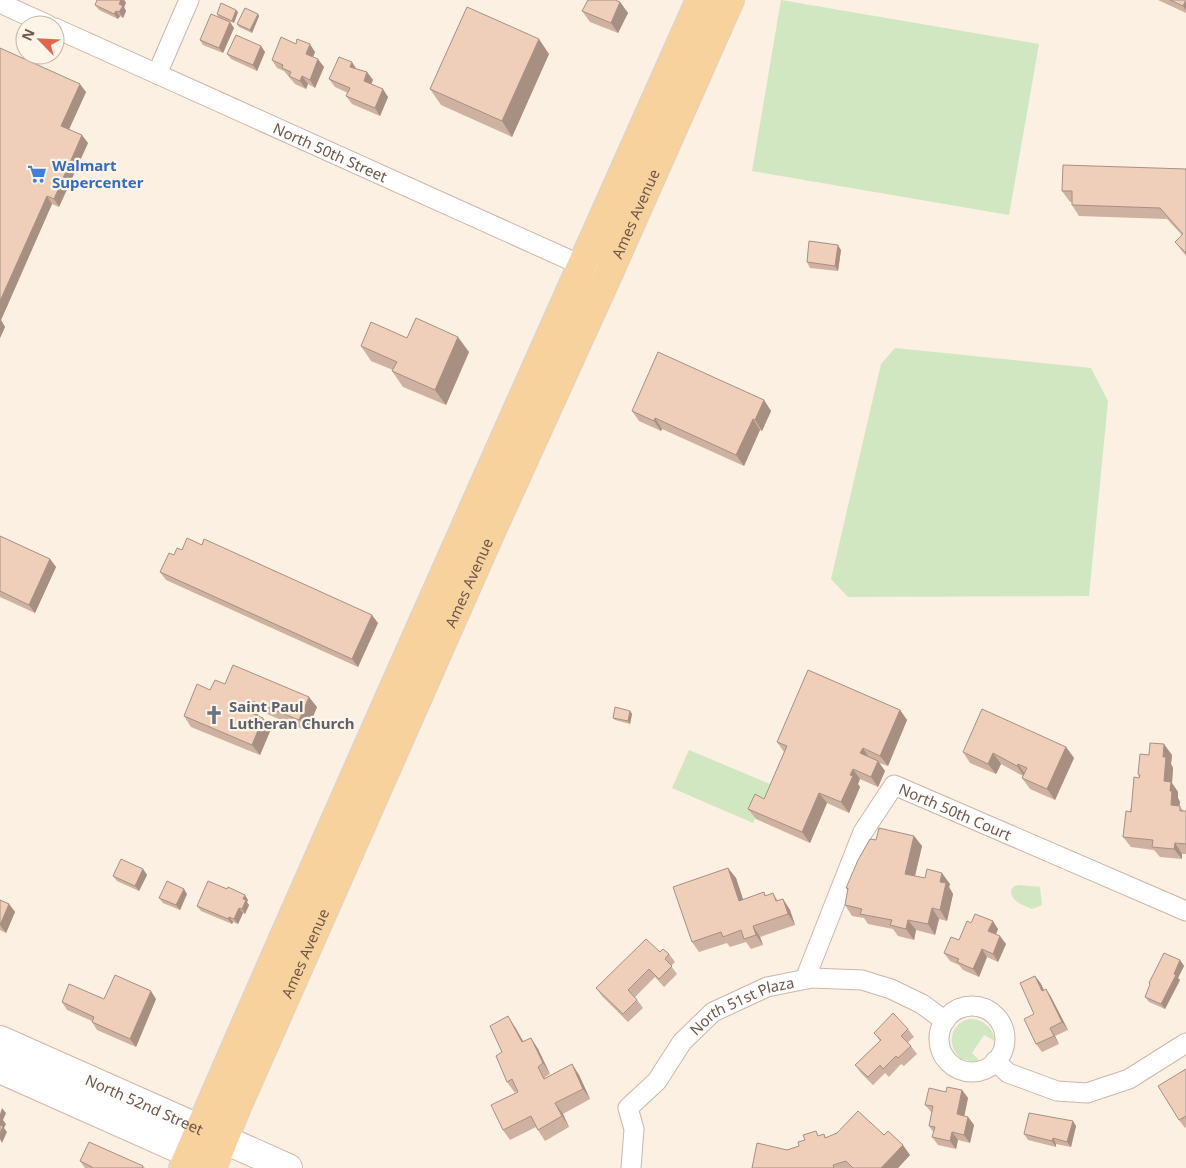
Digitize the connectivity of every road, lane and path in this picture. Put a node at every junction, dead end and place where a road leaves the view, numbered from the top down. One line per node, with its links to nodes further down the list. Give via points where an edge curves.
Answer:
1 (189, 0): 7 (street)
2 (700, 0): 8 (main road, Ames Avenue)
3 (730, 0): 9 (main road, Ames Avenue)
4 (0, 4): 5 (street)
5 (25, 15)
6 (65, 33): 7 (street, North 50th Street)
7 (157, 74): 8 (street, North 50th Street)
8 (582, 266): 9 (street, North 50th Street); 17 (main road, Ames Avenue, via 489,472)
9 (607, 278): 17 (main road, Ames Avenue)
10 (1186, 911): 11 (street, North 50th Court, via 894,785 863,832)
11 (805, 979): 12 (street, North 51st Plaza, via 862,980 922,1004); 19 (street, North 51st Plaza, via 767,987 713,1012 682,1042 657,1081 628,1108 634,1129)
12 (945, 1021): 15 (street, via 939,1040 942,1053 953,1066 973,1072 992,1066); 15 (street, via 953,1013 970,1007 985,1009 995,1016 1005,1036 1004,1047)
13 (0, 1040): 17 (main road, North 52nd Street)
14 (1186, 1043): 15 (street, via 1129,1079 1087,1093 1057,1091 1008,1073)
15 (996, 1061)
16 (0, 1069): 17 (main road, North 52nd Street)
17 (206, 1156): 18 (main road, North 52nd Street)
18 (288, 1168)
19 (631, 1168)

